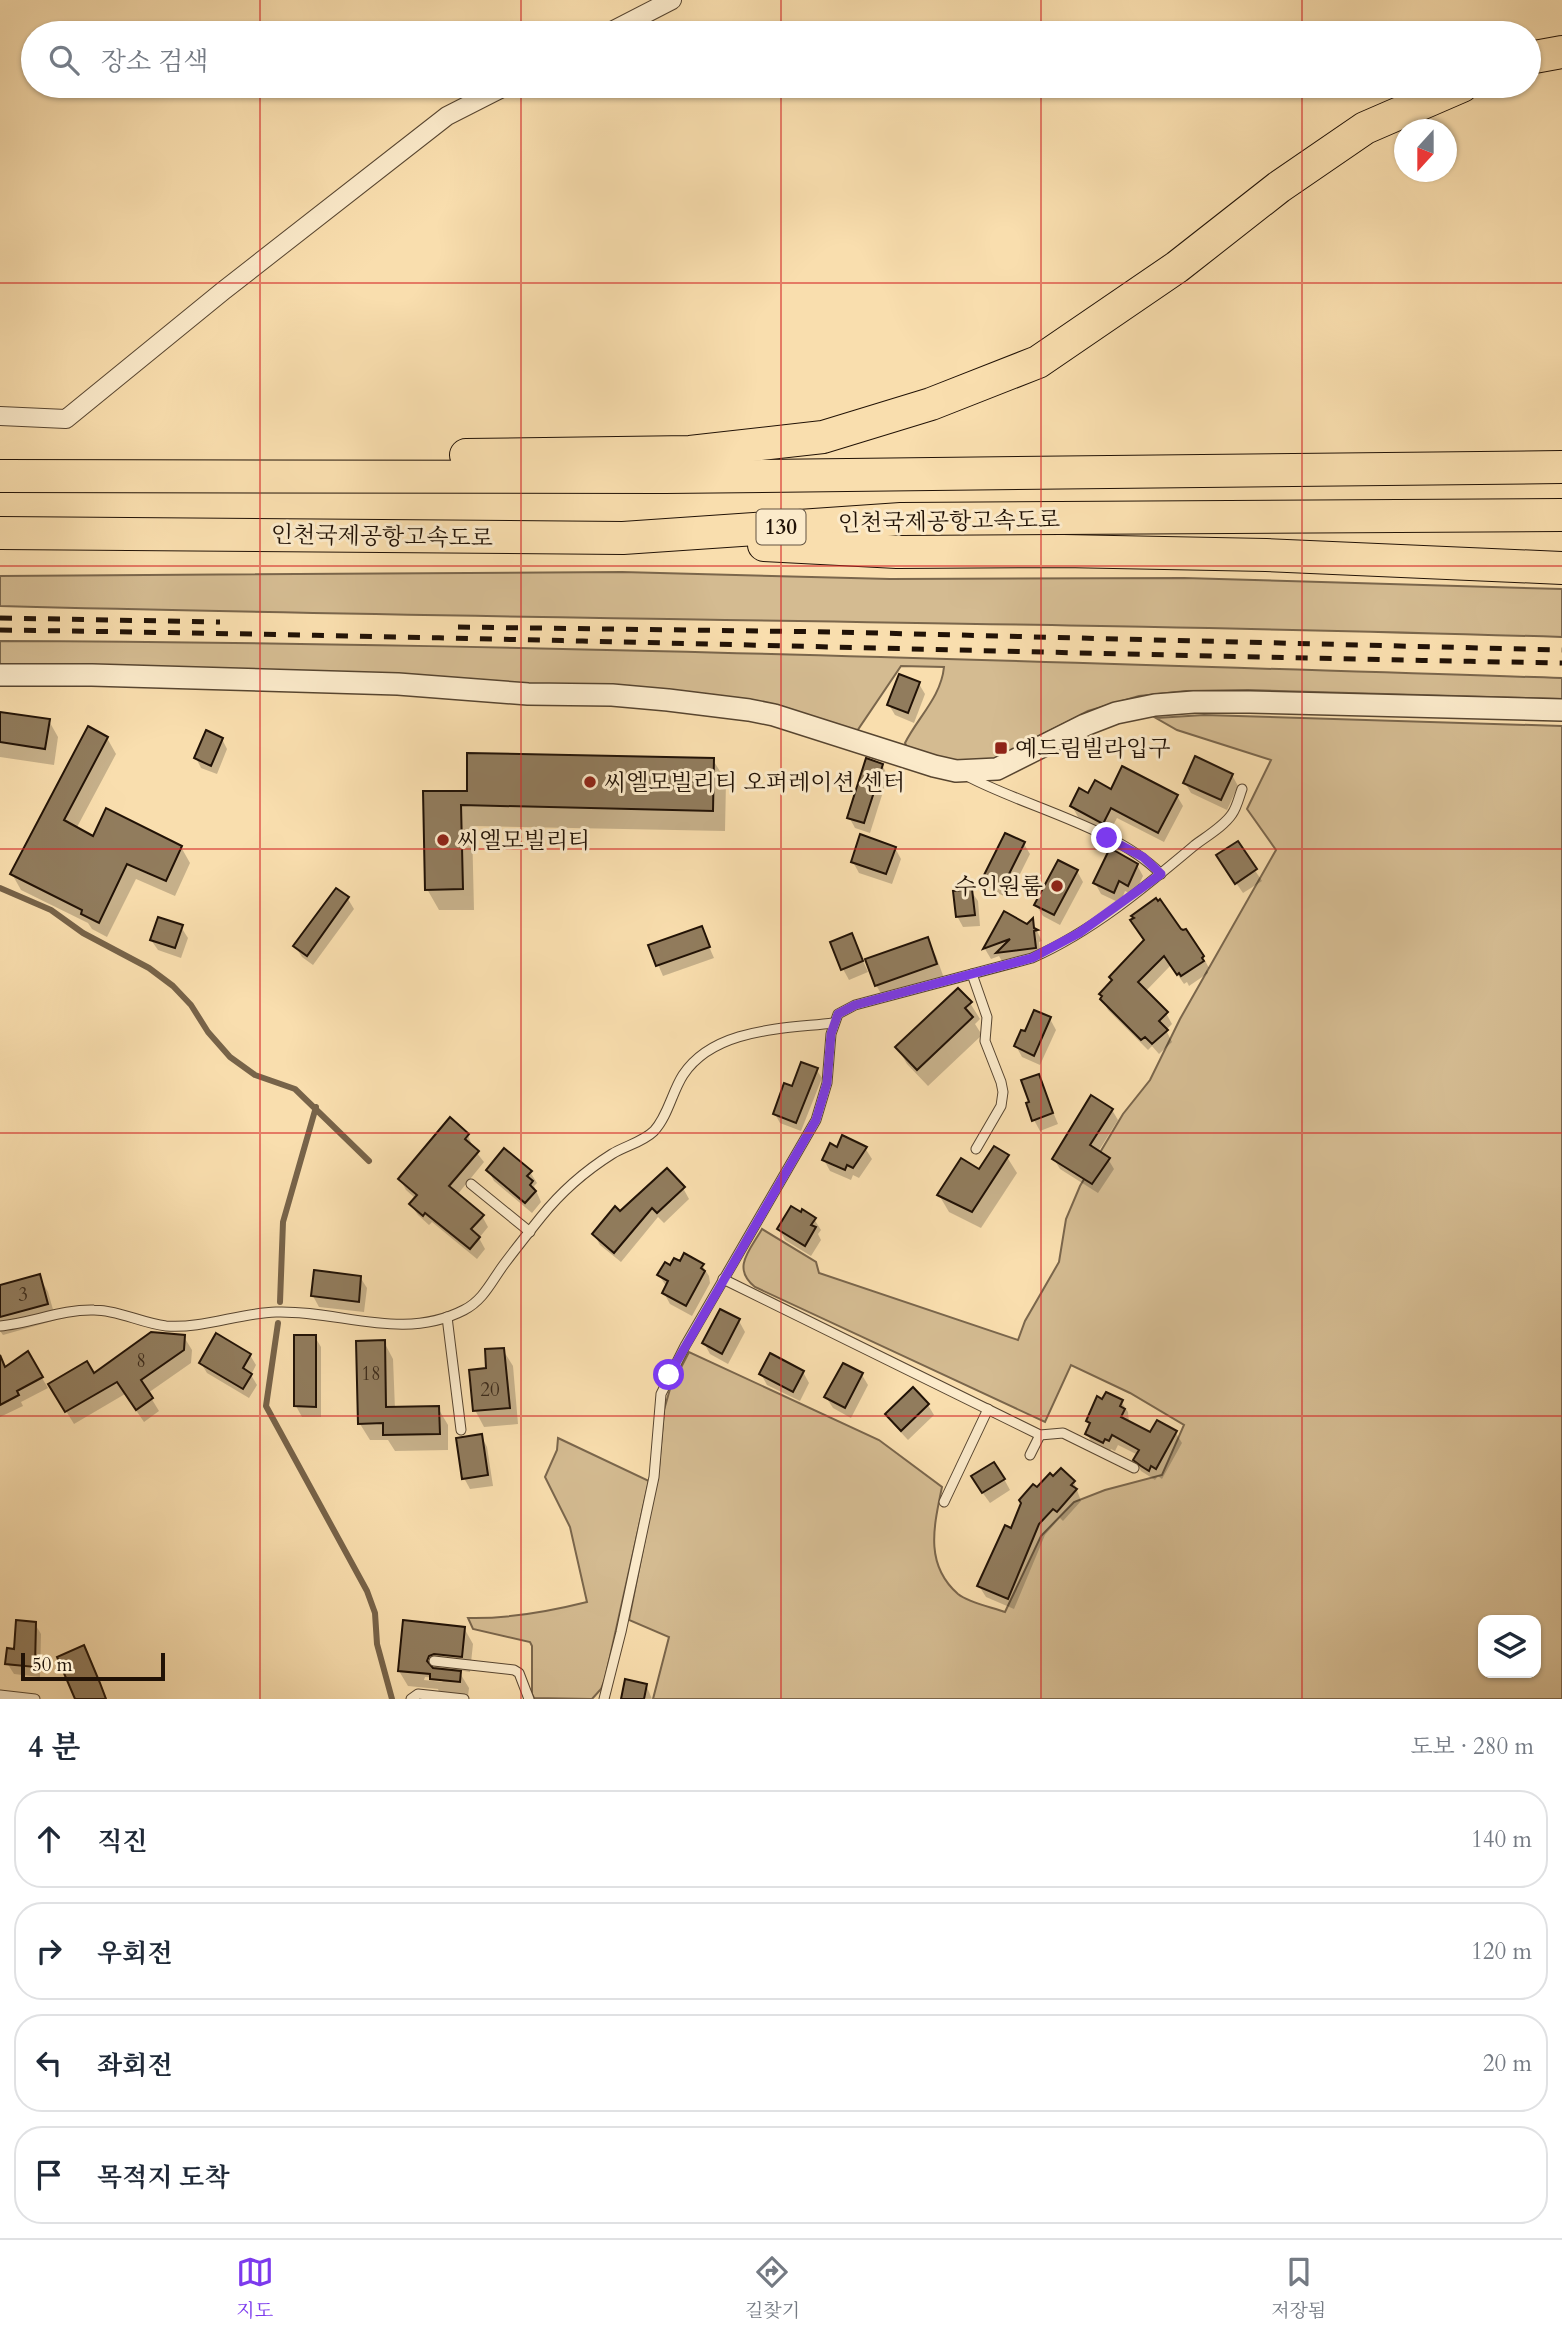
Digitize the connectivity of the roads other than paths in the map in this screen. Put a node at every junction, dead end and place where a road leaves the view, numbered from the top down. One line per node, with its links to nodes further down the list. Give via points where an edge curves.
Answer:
1 (672, 0): 2 (street)
2 (631, 21)
3 (1562, 51): 4 (highway)
4 (1541, 55)
5 (482, 98): 7 (street, via 447,116 66,419)
6 (1434, 98): 9 (highway, via 1365,128 1279,187 1167,275 1038,362 931,404 823,437 690,452 275,458)
7 (0, 416)
8 (1562, 467): 9 (highway, 인천국제공항고속도로 / 130, via 666,477)
9 (34, 475): 10 (highway, 인천국제공항고속도로 / 130)
10 (0, 477)
11 (1562, 515): 13 (highway, 인천국제공항고속도로 / 130, via 901,519)
12 (0, 533): 13 (highway, 인천국제공항고속도로 / 130)
13 (623, 538): 14 (highway, via 897,552 1266,555)
14 (1562, 568)
15 (0, 675): 17 (street, via 398,684 668,700 774,715)
16 (1562, 710): 17 (street, via 1250,702 1155,705 1085,725 997,769)
17 (956, 771): 19 (lane, via 1107,838 1143,857)
18 (1242, 789): 19 (lane, via 1232,815)
19 (1161, 874): 20 (lane, via 1047,952)
20 (972, 974): 21 (lane, via 855,1005 838,1014); 22 (lane, via 987,1017 985,1041 1003,1093 1001,1106)
21 (833, 1023): 24 (lane, via 736,1038 704,1052 683,1076 653,1132 585,1173); 25 (lane, via 827,1083 816,1120)
22 (976, 1149)
23 (471, 1184): 24 (lane)
24 (530, 1231): 26 (lane, via 484,1294)
25 (723, 1279): 28 (lane); 40 (lane, via 661,1394 651,1490)
26 (447, 1317): 27 (lane, via 388,1326 274,1312 176,1326 108,1311 79,1310); 29 (lane)
27 (0, 1326)
28 (988, 1409): 30 (lane); 33 (lane)
29 (461, 1430)
30 (1040, 1434): 31 (lane); 32 (lane, via 1063,1433)
31 (1030, 1455)
32 (1134, 1468)
33 (944, 1502)
34 (434, 1661): 39 (lane, via 514,1670)
35 (0, 1695): 36 (lane)
36 (35, 1699)
37 (411, 1699): 38 (lane, via 418,1695)
38 (464, 1699)
39 (529, 1699)
40 (604, 1699)

